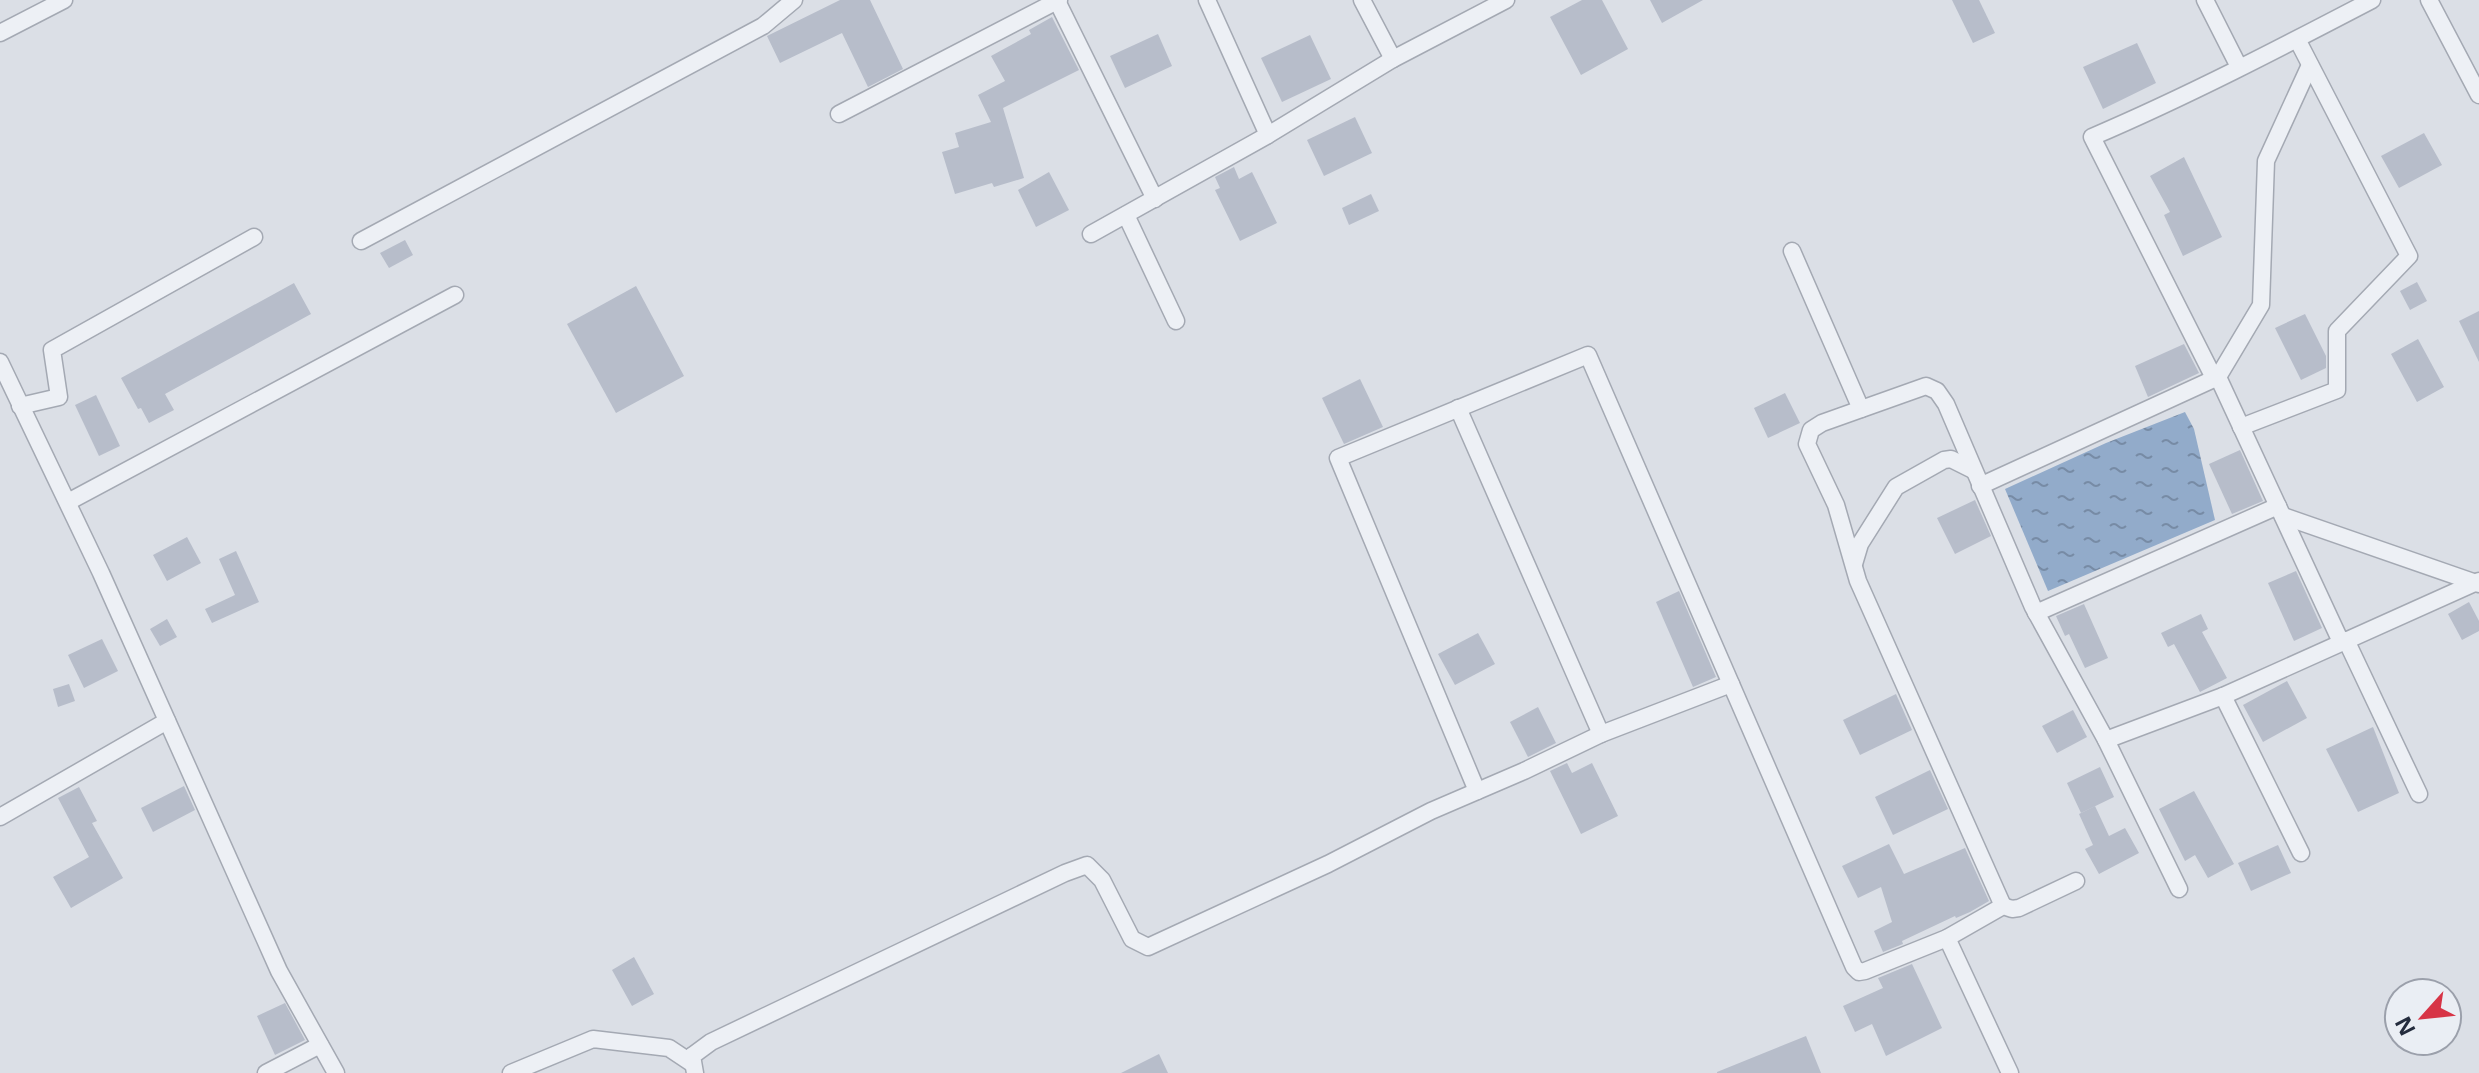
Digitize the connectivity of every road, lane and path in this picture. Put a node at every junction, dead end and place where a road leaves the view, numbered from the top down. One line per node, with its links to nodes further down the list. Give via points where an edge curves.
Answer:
1 (64, 0): 11 (street)
2 (794, 0): 23 (street, via 763,26)
3 (1058, 0): 17 (street); 19 (street)
4 (1207, 0): 18 (street)
5 (1362, 0): 13 (street)
6 (1506, 0): 13 (street)
7 (2205, 0): 15 (street)
8 (2372, 0): 10 (street)
9 (2429, 0): 16 (street)
10 (2352, 4): 12 (street)
11 (0, 33)
12 (2298, 41): 14 (street); 15 (street)
13 (1393, 59): 18 (street)
14 (2310, 65): 28 (street, via 2266,161 2261,305); 33 (street, via 2409,256 2337,331 2337,390)
15 (2239, 67): 28 (street, via 2092,137)
16 (2479, 95)
17 (839, 114)
18 (1268, 135): 19 (street)
19 (1155, 199): 20 (street)
20 (1126, 215): 21 (street); 26 (street)
21 (1091, 234)
22 (254, 237): 30 (street, via 52,350 59,397)
23 (361, 241)
24 (1792, 251): 32 (street)
25 (455, 295): 36 (street)
26 (1176, 321)
27 (0, 362): 29 (street)
28 (2216, 377): 33 (street); 35 (street)
29 (4, 382): 30 (street)
30 (20, 406): 36 (street)
31 (1458, 408): 42 (street, via 1588,355); 45 (street); 47 (street, via 1338,458)
32 (1861, 409): 34 (street, via 1926,386 1937,391); 38 (street, via 1811,430 1807,444 1836,505)
33 (2241, 427): 37 (street)
34 (1973, 470): 35 (street); 38 (street, via 1944,460 1896,487 1860,544)
35 (1980, 486): 40 (street)
36 (68, 502): 44 (street)
37 (2280, 511): 39 (street); 40 (street); 41 (street)
38 (1854, 565): 53 (street)
39 (2479, 582): 41 (street)
40 (2036, 613): 46 (street)
41 (2344, 641): 43 (street); 48 (street)
42 (1731, 684): 45 (street); 54 (street, via 1854,967 1865,971)
43 (2223, 696): 46 (street); 50 (street)
44 (167, 721): 49 (street); 55 (street, via 279,971)
45 (1601, 734): 47 (street)
46 (2106, 740): 52 (street)
47 (1477, 791): 56 (street, via 1148,947 1132,939 1102,880 1087,865 711,1042)
48 (2419, 794)
49 (0, 817)
50 (2301, 853)
51 (2076, 881): 53 (street, via 2019,908)
52 (2179, 889)
53 (2003, 906): 54 (street)
54 (1947, 938): 60 (street)
55 (320, 1045): 57 (street); 58 (street)
56 (693, 1064): 59 (street, via 669,1048 593,1039)
57 (266, 1073)
58 (336, 1073)
59 (511, 1073)
60 (2010, 1073)

